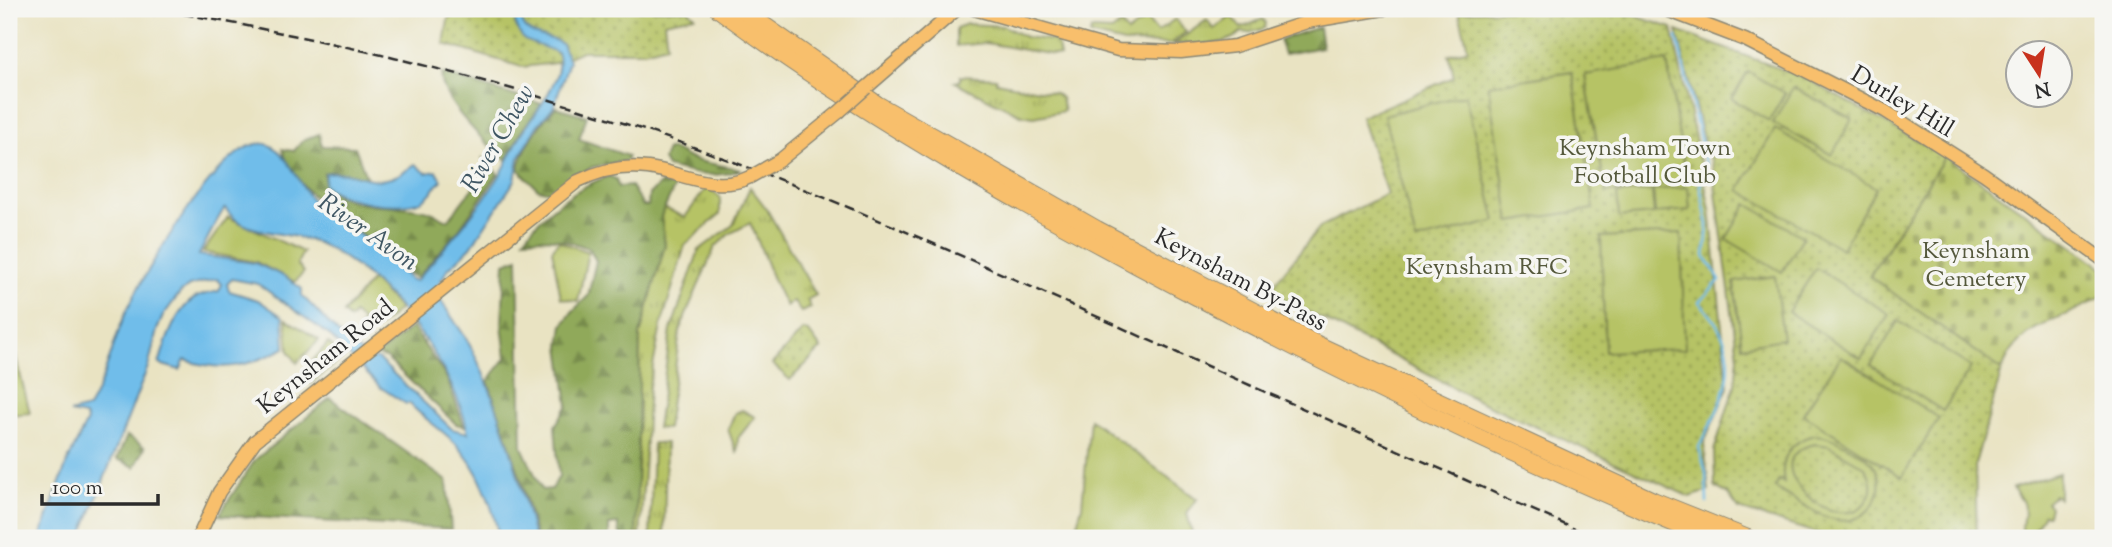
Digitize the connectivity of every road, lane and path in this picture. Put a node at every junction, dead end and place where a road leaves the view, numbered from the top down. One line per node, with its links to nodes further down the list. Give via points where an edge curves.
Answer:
1 (718, 9): 10 (highway, Keynsham By-Pass, via 870,115 1076,234 1370,387)
2 (741, 9): 11 (highway, Keynsham By-Pass, via 877,104 1097,229 1323,347)
3 (959, 9): 4 (main road); 9 (main road, Keynsham Road, bridge, via 780,160 745,179 726,184 641,167 594,173 542,207 255,441 219,492)
4 (968, 9)
5 (974, 9): 6 (main road, via 1118,50 1181,52 1235,46 1322,18)
6 (1384, 9)
7 (1664, 9): 8 (main road, Durley Hill, via 1745,40 1885,111 1984,174)
8 (2103, 260)
9 (198, 538)
10 (1709, 538)
11 (1748, 538)

